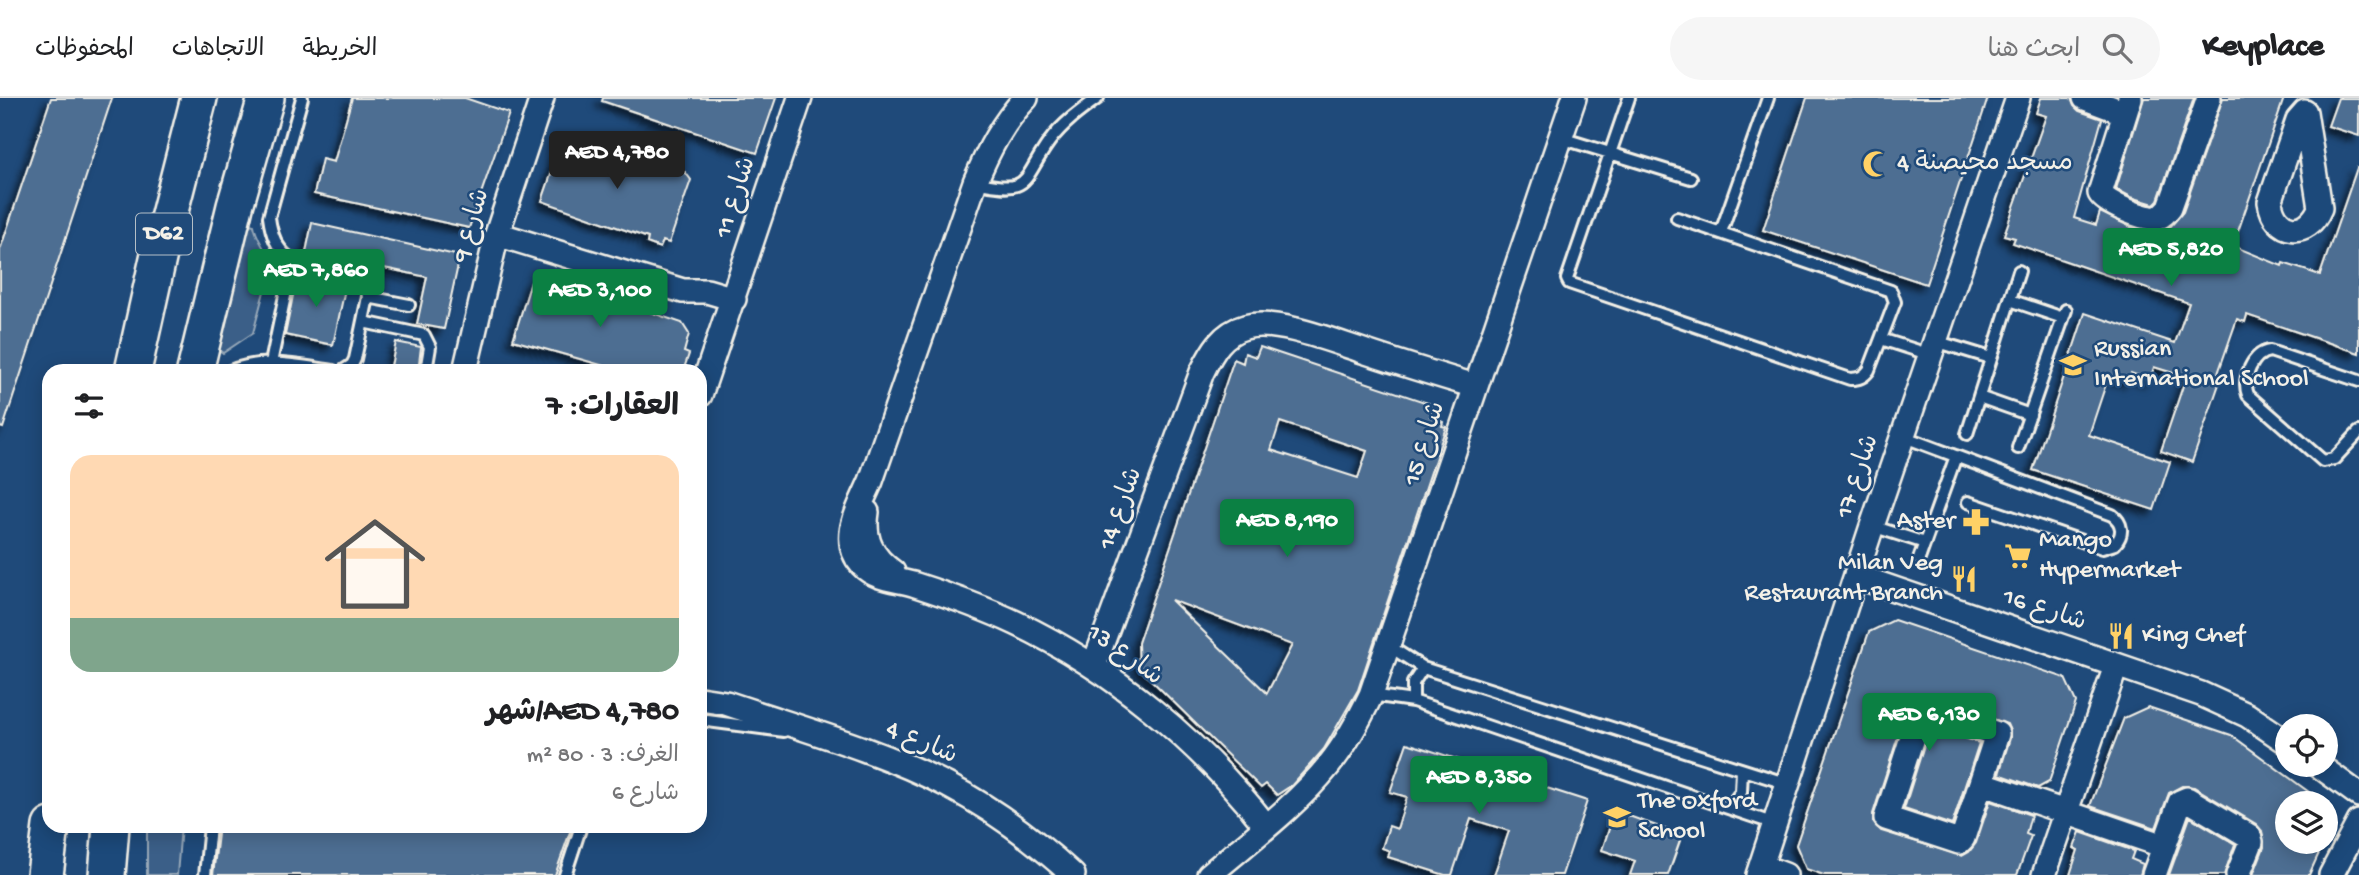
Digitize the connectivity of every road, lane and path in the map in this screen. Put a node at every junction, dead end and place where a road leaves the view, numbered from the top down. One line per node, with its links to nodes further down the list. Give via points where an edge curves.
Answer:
1 (199, 98): 35 (main road, D62)
2 (266, 98): 17 (main road, D62)
3 (292, 98): 17 (main road)
4 (302, 98): 24 (lane, via 269,217 271,234)
5 (542, 98): 23 (street, شارع 9)
6 (800, 98): 29 (street, شارع 11)
7 (1026, 98): 20 (street, شارع 13, via 1003,125)
8 (1098, 98): 20 (lane, via 1050,140 1020,185 1000,188)
9 (1574, 98): 16 (street, شارع 15)
10 (1629, 98): 18 (lane)
11 (1768, 98): 22 (lane)
12 (2018, 98): 32 (street, شارع 17)
13 (2085, 98): 15 (street)
14 (2209, 98): 15 (street, via 2170,207 2156,218 2103,200 2100,193)
15 (2124, 104)
16 (1561, 138): 18 (lane); 44 (street, شارع 15)
17 (253, 139): 36 (main road, D62)
18 (1610, 153): 19 (lane); 31 (lane, via 1567,279 1571,284 1850,379 1866,375)
19 (1691, 178)
20 (975, 182): 58 (street, شارع 13, via 871,481 867,541 884,565 912,584 1014,622)
21 (1677, 218): 22 (lane)
22 (1721, 232): 31 (lane, via 1886,288 1895,302)
23 (498, 234): 29 (street, via 683,291 695,302); 41 (street, شارع 9)
24 (292, 261): 26 (lane, via 357,279 366,286); 34 (lane)
25 (2019, 271): 27 (lane)
26 (368, 297): 28 (lane); 30 (lane)
27 (2010, 300): 33 (lane); 46 (lane, via 2064,314)
28 (409, 305)
29 (731, 307): 42 (street, شارع 11)
30 (363, 322): 39 (lane); 40 (lane, via 424,335 430,346)
31 (1881, 339): 32 (lane)
32 (1933, 348): 33 (lane); 48 (street, شارع 17)
33 (1991, 358): 45 (lane)
34 (271, 363): 37 (lane); 38 (lane)
35 (135, 364)
36 (197, 364)
37 (251, 364)
38 (279, 364)
39 (352, 364)
40 (427, 364)
41 (467, 364)
42 (707, 375)
43 (2359, 381): 49 (lane, via 2270,351 2255,358 2245,383 2248,395 2318,458 2334,459)
44 (1475, 386): 57 (street, شارع 15); 58 (street, شارع 14, via 1253,312 1241,312 1219,323 1206,344 1202,372)
45 (1979, 397): 46 (lane); 47 (lane)
46 (2029, 415): 50 (lane)
47 (1967, 434)
48 (1902, 436): 51 (lane); 53 (street, شارع 17)
49 (2357, 438)
50 (2018, 448)
51 (1956, 456): 52 (lane, via 2112,515 2122,532 2115,544 2102,548); 54 (lane)
52 (1968, 502)
53 (1872, 526): 54 (lane); 56 (street, شارع 17)
54 (1925, 543): 55 (lane)
55 (1920, 559)
56 (1856, 576): 59 (street, شارع 16); 72 (street, شارع 17)
57 (1389, 646): 60 (lane); 62 (street, شارع 15)
58 (1094, 666): 78 (street, شارع 13, via 1199,752 1242,794)
59 (2116, 666): 68 (street, شارع 16, via 2189,689); 75 (street)
60 (1423, 668): 64 (lane, via 1413,683); 69 (lane)
61 (707, 691): 65 (street, شارع 4)
62 (1371, 695): 64 (lane); 78 (street, شارع 15, via 1329,764)
63 (707, 700): 65 (street, شارع 4)
64 (1413, 701): 74 (lane)
65 (726, 703): 67 (street, شارع 4)
66 (707, 721): 67 (lane)
67 (806, 730): 91 (street, شارع 4, via 946,785 1014,826)
68 (2275, 733)
69 (1742, 771): 72 (lane); 74 (lane, via 1741,792)
70 (2334, 777): 73 (street)
71 (1981, 783): 71 (street, via 1959,842 1886,818 1923,709 1997,734); 75 (street)
72 (1788, 784): 77 (street, شارع 17)
73 (2359, 795)
74 (1729, 808): 77 (lane)
75 (2066, 812): 84 (street); 94 (street)
76 (2359, 822): 97 (street)
77 (1774, 824): 86 (street, شارع 17)
78 (1266, 826): 92 (street, شارع 15)
79 (50, 833): 87 (main road)
80 (110, 833): 88 (main road)
81 (208, 833): 89 (lane)
82 (579, 833): 85 (lane)
83 (585, 833): 85 (lane)
84 (2164, 846): 95 (street); 96 (street, via 2180,802 2187,799 2249,836 2251,842)
85 (570, 862): 90 (lane)
86 (1759, 870): 93 (street)
87 (45, 875)
88 (107, 875)
89 (205, 875)
90 (565, 875)
91 (1073, 875)
92 (1209, 875)
93 (1785, 875)
94 (2044, 875)
95 (2154, 875)
96 (2238, 875)
97 (2331, 875)

